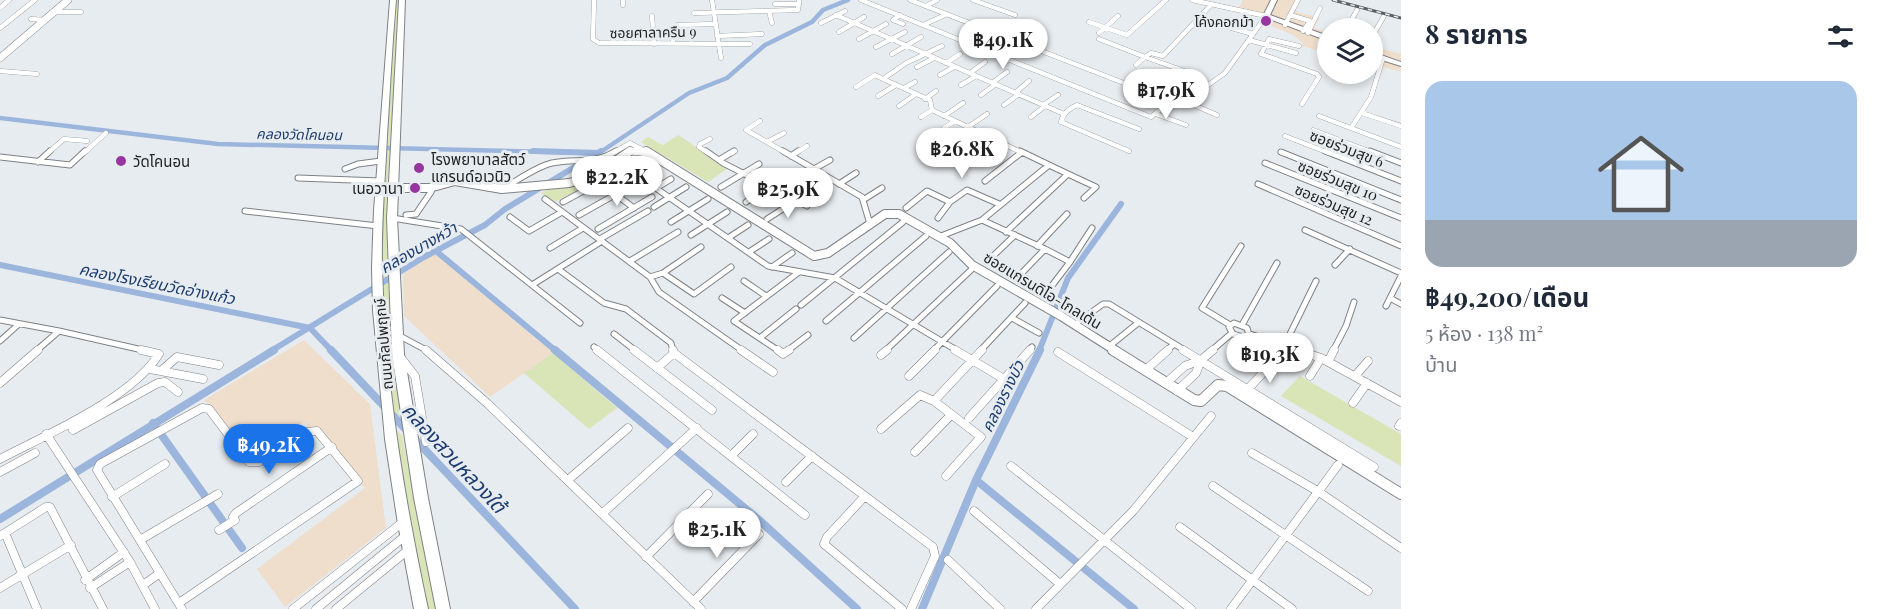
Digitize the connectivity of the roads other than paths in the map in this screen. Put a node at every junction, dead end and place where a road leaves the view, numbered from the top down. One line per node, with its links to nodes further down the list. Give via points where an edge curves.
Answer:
1 (9, 0): 25 (street)
2 (35, 0): 58 (street)
3 (68, 0): 31 (street)
4 (386, 0): 76 (main road)
5 (393, 0): 76 (main road, ถนนกัลปพฤกษ์)
6 (402, 0): 60 (main road, ถนนกัลปพฤกษ์)
7 (410, 0): 60 (main road)
8 (594, 0): 79 (street, ซอยศาลาครืน 9, via 593,39 608,44)
9 (712, 0): 34 (street)
10 (861, 0): 36 (street)
11 (910, 0): 23 (street)
12 (929, 0): 23 (street)
13 (937, 0): 23 (street)
14 (973, 0): 38 (street)
15 (1166, 0): 59 (street, via 1127,35)
16 (1192, 0): 20 (street)
17 (1228, 0): 26 (street)
18 (1274, 0): 42 (main road)
19 (1298, 0): 39 (street)
20 (1201, 1): 24 (street)
21 (799, 2): 22 (street); 29 (street, via 798,10)
22 (775, 4)
23 (923, 5): 37 (street)
24 (1210, 6): 26 (street); 92 (street, via 1163,56 1150,53)
25 (0, 8)
26 (1222, 8): 42 (street)
27 (1320, 8): 64 (street)
28 (1357, 10): 44 (street)
29 (769, 11): 34 (street); 48 (street)
30 (845, 11): 35 (street)
31 (55, 12): 32 (street); 46 (street)
32 (81, 12)
33 (694, 13): 34 (street)
34 (714, 13): 51 (street)
35 (836, 15): 49 (street); 50 (street)
36 (900, 15): 53 (street, via 893,20); 56 (street)
37 (945, 15): 56 (street); 129 (street)
38 (1016, 15)
39 (1290, 15): 55 (street); 64 (street, via 1310,21)
40 (652, 16): 79 (street)
41 (1118, 16): 59 (street)
42 (1266, 16): 55 (main road); 68 (street)
43 (864, 17): 50 (street)
44 (1353, 18)
45 (31, 19): 46 (street)
46 (45, 20): 87 (street)
47 (1089, 22): 59 (street)
48 (772, 23)
49 (821, 23)
50 (854, 23): 61 (street); 62 (street)
51 (715, 24): 54 (street); 69 (street)
52 (886, 24): 61 (street)
53 (903, 24)
54 (677, 25)
55 (1285, 25): 64 (main road)
56 (923, 26): 139 (street)
57 (1228, 27): 68 (street)
58 (0, 28)
59 (1104, 28): 66 (street)
60 (400, 29): 203 (main road, ถนนกัลปพฤกษ์)
61 (873, 31): 72 (street); 73 (street)
62 (839, 32)
63 (905, 32): 73 (street)
64 (1305, 32): 70 (main road)
65 (673, 33): 78 (street)
66 (1098, 33)
67 (762, 34): 69 (street)
68 (1253, 34): 75 (street)
69 (717, 36): 77 (street)
70 (1317, 36)
71 (921, 37): 82 (street)
72 (859, 39)
73 (891, 39): 82 (street); 85 (street)
74 (1099, 39): 92 (street)
75 (1249, 40): 81 (street); 123 (street, via 1225,73)
76 (389, 42): 171 (main road, ถนนกัลปพฤกษ์)
77 (717, 42): 78 (street, ซอยศาลาครืน 9); 80 (street, ซอยศาลาครืน 9); 94 (street)
78 (673, 43): 79 (street, ซอยศาลาครืน 9)
79 (654, 44)
80 (750, 44)
81 (1265, 45): 84 (street, via 1272,39); 88 (street); 131 (street, via 1261,54 1319,77)
82 (906, 46): 89 (street); 91 (street)
83 (942, 46): 91 (street)
84 (1299, 46)
85 (876, 47)
86 (0, 51): 87 (street)
87 (9, 51): 93 (street)
88 (1296, 53)
89 (892, 54)
90 (960, 54): 98 (street)
91 (927, 55): 95 (street); 110 (street, via 906,63)
92 (1145, 57): 100 (street); 118 (street, via 1190,73)
93 (0, 58)
94 (721, 58)
95 (934, 58): 98 (street); 101 (street)
96 (1383, 58): 99 (main road)
97 (985, 62): 105 (street)
98 (946, 63): 102 (street)
99 (1401, 64)
100 (1136, 65)
101 (917, 67)
102 (954, 67): 105 (street); 107 (street)
103 (0, 71): 106 (street)
104 (1007, 72): 113 (street)
105 (970, 73): 109 (street)
106 (37, 74)
107 (940, 75)
108 (1149, 75): 118 (street)
109 (976, 76): 113 (street); 116 (street)
110 (883, 79): 115 (street); 117 (street, via 875,75)
111 (1029, 81): 122 (street)
112 (915, 82): 119 (street)
113 (994, 84): 122 (street); 124 (street)
114 (1376, 84): 136 (street)
115 (896, 85): 119 (street); 126 (street)
116 (961, 85)
117 (856, 87)
118 (1179, 87): 123 (street)
119 (904, 88): 121 (street)
120 (936, 91): 127 (street)
121 (916, 94): 127 (street); 133 (street)
122 (1017, 94): 132 (street); 134 (street)
123 (1196, 94): 128 (street)
124 (981, 95)
125 (1058, 95): 134 (street)
126 (879, 96)
127 (925, 99): 135 (street, via 930,100)
128 (1182, 100): 129 (street); 140 (street)
129 (1170, 101): 139 (street)
130 (963, 103): 141 (street)
131 (1302, 104)
132 (1004, 105)
133 (899, 106)
134 (1044, 106): 138 (street); 144 (street)
135 (932, 110): 141 (street); 143 (street)
136 (1362, 113): 148 (street); 149 (street)
137 (987, 114): 150 (street)
138 (1064, 114): 152 (street, via 1077,105 1084,106); 168 (street, via 1061,122)
139 (1153, 115): 147 (street)
140 (1217, 115)
141 (944, 116): 146 (street)
142 (1319, 116): 164 (street)
143 (921, 117)
144 (1031, 117)
145 (760, 121): 162 (street, via 746,130)
146 (955, 121): 150 (street); 151 (street)
147 (1185, 125)
148 (1353, 125)
149 (1401, 126)
150 (968, 127): 154 (street)
151 (944, 128)
152 (1138, 129)
153 (1313, 130): 179 (street)
154 (980, 132): 159 (street); 161 (street)
155 (784, 133): 162 (street)
156 (106, 134): 177 (street, via 70,165)
157 (1285, 136): 195 (street, ซอยร่วมสุข 6)
158 (710, 139): 175 (street, via 699,147)
159 (995, 139): 165 (street); 169 (street)
160 (87, 141): 177 (street, via 64,140)
161 (968, 141)
162 (767, 142): 172 (street)
163 (807, 146): 172 (street)
164 (1401, 147)
165 (984, 148)
166 (645, 151): 174 (street, via 631,151); 206 (street, via 630,143 601,160 549,164); 241 (street, ซอยแกรนดิโอ-โกลเด้น, via 814,256 828,253)
167 (735, 151): 175 (street)
168 (1128, 151)
169 (1022, 152): 181 (street); 194 (street)
170 (1281, 152): 216 (street)
171 (382, 153): 182 (street); 193 (main road, ถนนกัลปพฤกษ์)
172 (791, 156): 183 (street)
173 (0, 158): 177 (street)
174 (618, 160): 190 (street); 206 (street, via 592,177)
175 (719, 160): 184 (street)
176 (830, 160): 183 (street)
177 (38, 162)
178 (1265, 163): 235 (street, ซอยร่วมสุข 10)
179 (1401, 163)
180 (759, 164): 184 (street)
181 (1049, 165): 187 (street); 220 (street)
182 (345, 169)
183 (814, 169): 185 (street)
184 (745, 173): 199 (street); 202 (street)
185 (821, 173): 197 (street); 208 (street)
186 (856, 173): 197 (street)
187 (1068, 174): 211 (street, via 1095,187); 249 (street)
188 (448, 175): 200 (street, via 438,176)
189 (611, 176): 196 (street)
190 (640, 177): 204 (street); 207 (street)
191 (298, 178): 193 (street)
192 (671, 179): 204 (street)
193 (380, 181): 243 (main road, ถนนกัลปพฤกษ์)
194 (985, 181)
195 (1401, 181)
196 (599, 182): 207 (street); 217 (street)
197 (839, 183): 215 (street)
198 (1258, 184): 259 (street, ซอยร่วมสุข 12)
199 (771, 186): 208 (street); 218 (street)
200 (434, 187): 203 (street); 206 (street, via 455,182); 232 (street, via 414,215)
201 (686, 187): 210 (street)
202 (721, 187)
203 (393, 188): 232 (main road, ถนนกัลปพฤกษ์)
204 (656, 188): 210 (street)
205 (882, 188): 215 (street)
206 (502, 189)
207 (617, 194): 223 (street); 231 (street)
208 (790, 196): 214 (street)
209 (652, 198): 223 (street)
210 (670, 198): 222 (street); 227 (street)
211 (1084, 198)
212 (545, 199): 228 (street)
213 (708, 199): 227 (street)
214 (797, 200): 221 (street); 236 (street)
215 (863, 200): 241 (street)
216 (1401, 200)
217 (563, 202)
218 (746, 202)
219 (950, 202): 220 (street, via 967,190); 224 (street, via 927,191); 234 (street)
220 (999, 204): 237 (street)
221 (807, 206)
222 (654, 207)
223 (634, 208): 245 (street)
224 (906, 208)
225 (245, 211): 243 (street)
226 (648, 211): 256 (street)
227 (689, 211): 238 (street); 240 (street)
228 (562, 212): 233 (street, via 529,231); 244 (street)
229 (727, 212): 240 (street)
230 (1067, 214): 257 (street)
231 (579, 215)
232 (392, 216): 284 (street, via 461,229); 311 (main road, ถนนกัลปพฤกษ์)
233 (510, 217)
234 (938, 218)
235 (1401, 218)
236 (767, 219)
237 (982, 220): 249 (street); 253 (street)
238 (671, 222)
239 (903, 222): 280 (street)
240 (708, 224): 250 (street); 254 (street)
241 (870, 224): 253 (street, ซอยแกรนดิโอ-โกลเด้น, via 892,212)
242 (748, 225): 254 (street)
243 (378, 226): 394 (main road, ถนนกัลปพฤกษ์, via 378,293 387,398)
244 (584, 228): 256 (street); 261 (street)
245 (598, 228)
246 (1092, 228): 269 (street)
247 (1305, 230): 263 (street)
248 (678, 232): 268 (street)
249 (1006, 232): 251 (street)
250 (691, 235)
251 (1015, 235): 257 (street); 267 (street)
252 (926, 236): 286 (street)
253 (940, 237): 290 (street, ซอยแกรนดิโอ-โกลเด้น, via 972,265)
254 (728, 238): 264 (street)
255 (770, 239): 264 (street)
256 (601, 240): 268 (street); 274 (street)
257 (1037, 246): 262 (street)
258 (1241, 246): 305 (street, via 1202,309)
259 (1401, 246)
260 (701, 247): 277 (street)
261 (550, 248)
262 (1045, 249): 269 (street); 281 (street)
263 (1350, 249): 271 (street); 278 (street)
264 (749, 252): 273 (street)
265 (949, 252): 295 (street)
266 (792, 253): 273 (street)
267 (991, 258)
268 (630, 261): 279 (street)
269 (1070, 262): 290 (street)
270 (1277, 262): 306 (street)
271 (1335, 265)
272 (731, 267): 277 (street, via 694,294)
273 (772, 267): 276 (street)
274 (558, 269): 284 (street); 324 (street, via 604,303 626,309 671,343)
275 (971, 270): 304 (street)
276 (799, 271): 280 (street); 287 (street)
277 (663, 273): 279 (street)
278 (1401, 274): 289 (street)
279 (650, 277): 337 (street, via 659,292)
280 (835, 278): 286 (street); 314 (street)
281 (1017, 278)
282 (744, 281): 287 (street)
283 (1316, 281): 319 (street)
284 (532, 285): 301 (street)
285 (998, 286): 317 (street)
286 (860, 293): 295 (street); 299 (street)
287 (766, 296): 296 (street)
288 (722, 298): 296 (street)
289 (1390, 298): 293 (street); 294 (street)
290 (1043, 301): 344 (street, ซอยแกรนดิโอ-โกลเด้น)
291 (1354, 302): 329 (street, via 1346,326)
292 (1025, 303): 297 (street)
293 (1401, 304)
294 (1386, 306)
295 (886, 309): 304 (street); 315 (street)
296 (745, 313): 314 (street, via 734,321)
297 (1012, 318): 309 (street); 327 (street)
298 (0, 320): 303 (street)
299 (826, 321)
300 (1078, 322): 302 (street, via 1106,303)
301 (580, 323)
302 (1138, 323): 318 (street); 320 (street)
303 (20, 324): 307 (street); 316 (street)
304 (914, 325): 317 (street); 326 (street)
305 (1230, 325): 306 (street); 310 (street)
306 (1242, 325): 312 (street)
307 (59, 331): 335 (street, via 159,354); 343 (street)
308 (614, 333): 334 (street)
309 (1039, 333)
310 (1232, 333): 312 (street, via 1243,338); 328 (street)
311 (397, 334): 325 (main road, ถนนกัลปพฤกษ์); 377 (street, via 422,346)
312 (1250, 334): 319 (street)
313 (808, 335): 314 (street, via 784,354)
314 (761, 338)
315 (854, 338)
316 (0, 340)
317 (943, 342): 327 (street); 338 (street)
318 (1112, 344)
319 (1285, 344): 329 (street)
320 (1173, 345): 328 (street); 333 (street)
321 (1032, 346): 342 (street)
322 (594, 347): 357 (street)
323 (1058, 352): 362 (street)
324 (674, 353): 334 (street); 369 (street)
325 (398, 354): 363 (street, via 415,376); 423 (main road, ถนนกัลปพฤกษ์)
326 (881, 355)
327 (973, 360): 342 (street); 350 (street)
328 (1201, 360): 344 (street, via 1185,366); 346 (street); 347 (street, via 1196,373)
329 (1324, 360): 339 (street); 340 (street)
330 (1368, 361): 340 (street)
331 (1274, 362): 346 (street)
332 (219, 365): 336 (street, via 177,357)
333 (1149, 367)
334 (657, 368): 352 (street)
335 (150, 369): 336 (street); 360 (street, via 125,389)
336 (161, 371): 341 (street)
337 (773, 372)
338 (909, 375)
339 (1310, 376)
340 (1355, 376): 345 (street)
341 (203, 379)
342 (1004, 379): 355 (street)
343 (0, 383)
344 (1166, 383): 347 (street, ซอยแกรนดิโอ-โกลเด้น)
345 (1366, 383): 349 (street); 351 (street)
346 (1248, 389): 374 (street)
347 (1177, 391): 382 (street, ซอยแกรนดิโอ-โกลเด้น, via 1201,401 1218,385 1227,386)
348 (178, 392): 359 (street, via 165,382 158,383)
349 (1400, 399)
350 (934, 401): 353 (street); 358 (street, via 920,395)
351 (1353, 402)
352 (712, 410)
353 (950, 416): 365 (street); 376 (street, via 981,437)
354 (1211, 416): 362 (street)
355 (969, 418)
356 (628, 428): 377 (street)
357 (697, 428): 368 (street); 387 (street)
358 (882, 429)
359 (74, 430)
360 (46, 434): 370 (street); 399 (street)
361 (753, 434): 368 (street)
362 (1193, 438): 395 (street, via 1133,511)
363 (426, 442)
364 (332, 447): 385 (street, via 312,430 258,462 249,462 207,408 202,408 100,464 96,470); 390 (street, via 236,513 235,522); 415 (street, via 358,479 357,483)
365 (915, 452)
366 (35, 453): 375 (street)
367 (1252, 453): 380 (street)
368 (731, 456): 388 (street)
369 (812, 456): 378 (street); 384 (street)
370 (0, 459)
371 (165, 464): 385 (street)
372 (1011, 465): 395 (street)
373 (1338, 465): 380 (street)
374 (1374, 467)
375 (0, 472)
376 (946, 476)
377 (568, 480): 387 (street)
378 (786, 482)
379 (1214, 486): 393 (street)
380 (1319, 492): 393 (street); 398 (street)
381 (708, 494): 400 (street)
382 (1401, 494)
383 (215, 495): 396 (street)
384 (865, 496): 425 (street, via 824,544); 426 (street, via 936,551)
385 (112, 497): 396 (street)
386 (974, 511): 408 (street)
387 (603, 513): 400 (street)
388 (806, 515)
389 (1180, 527): 407 (street)
390 (221, 529)
391 (759, 534): 414 (street)
392 (2, 535): 397 (street, via 48,506); 404 (street)
393 (1286, 535): 407 (street); 413 (street)
394 (406, 536): 405 (street); 410 (street); 421 (street); 422 (main road, ถนนกัลปพฤกษ์)
395 (1103, 539): 408 (street); 429 (street)
396 (140, 540): 403 (street)
397 (71, 545): 404 (street); 406 (street)
398 (1401, 548)
399 (124, 552): 402 (street); 406 (street)
400 (646, 557): 414 (street)
401 (948, 560): 427 (street)
402 (130, 562): 409 (street); 412 (street)
403 (160, 573): 409 (street); 415 (street)
404 (22, 574): 411 (street); 416 (street)
405 (334, 576): 410 (street); 419 (street)
406 (86, 579): 412 (street)
407 (1252, 580): 430 (street); 431 (street)
408 (1060, 584): 428 (street)
409 (143, 585): 418 (street)
410 (342, 587): 420 (street)
411 (0, 588)
412 (90, 588): 417 (street)
413 (1368, 591)
414 (693, 602): 424 (street)
415 (181, 606)
416 (37, 609)
417 (103, 609)
418 (155, 609)
419 (293, 609)
420 (316, 609)
421 (336, 609)
422 (421, 609)
423 (443, 609)
424 (701, 609)
425 (902, 609)
426 (911, 609)
427 (1000, 609)
428 (1036, 609)
429 (1191, 609)
430 (1231, 609)
431 (1292, 609)

